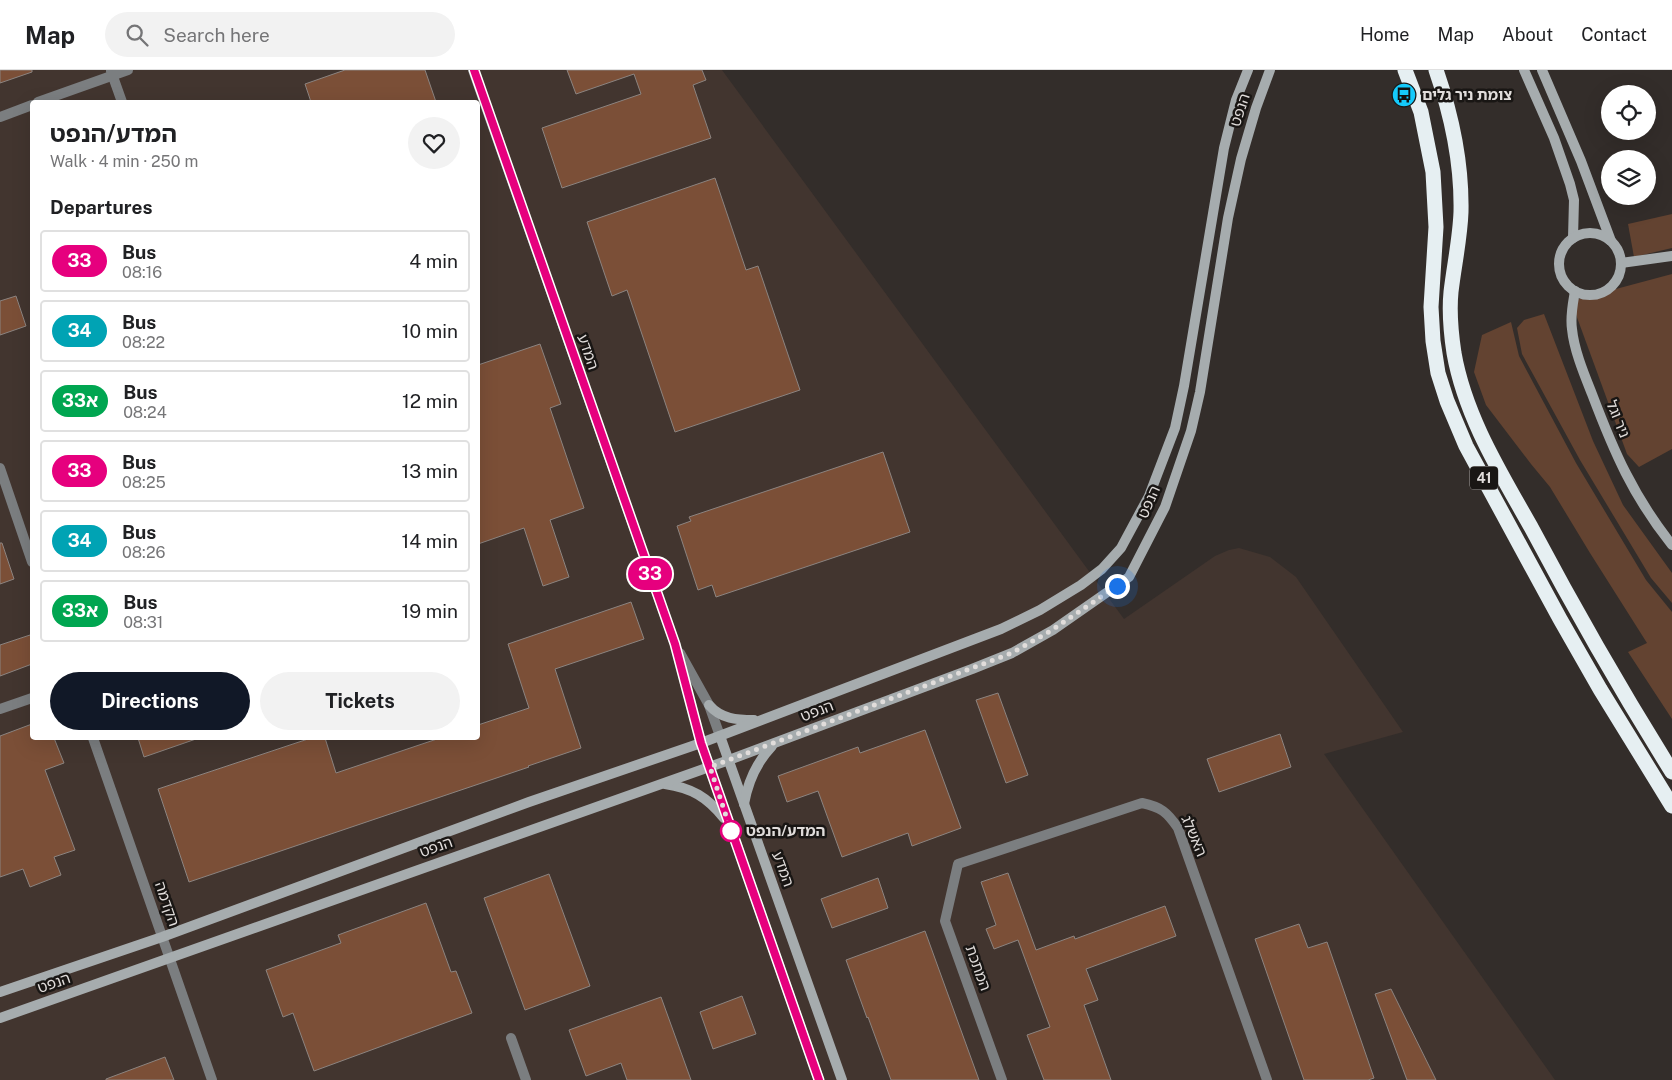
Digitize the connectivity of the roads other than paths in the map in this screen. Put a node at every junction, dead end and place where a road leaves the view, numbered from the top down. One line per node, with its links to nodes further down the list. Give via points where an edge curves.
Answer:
1 (128, 70): 10 (street)
2 (474, 70): 26 (street, המדע)
3 (1248, 70): 30 (street, הנפט, via 1236,100 1224,148 1175,428 1149,496 1121,548 1102,569 1081,585 1001,629)
4 (1270, 70): 34 (street, הנפט, via 1241,159 1228,218 1191,431 1165,507 1129,577 1052,630 1012,653)
5 (1405, 70): 40 (highway, 41, via 1421,112 1433,172 1436,227 1432,267 1433,341 1447,401 1466,446 1560,619)
6 (1436, 70): 11 (highway, 41)
7 (1441, 70): 11 (highway)
8 (1524, 70): 17 (street)
9 (1542, 70): 16 (street)
10 (112, 73): 12 (street); 13 (street)
11 (1443, 89): 37 (highway, 41, via 1455,136 1460,175 1461,213 1451,295 1451,329 1465,395 1480,434 1564,589)
12 (43, 100)
13 (121, 100)
14 (30, 106): 15 (street)
15 (0, 117)
16 (1588, 178): 17 (street); 19 (street)
17 (1570, 184): 18 (street, via 1574,200)
18 (1573, 238): 19 (street, via 1592,233); 22 (street, via 1563,250 1559,265 1561,275)
19 (1611, 241): 21 (street)
20 (1672, 256): 21 (street)
21 (1621, 263): 22 (street, via 1620,272 1610,288 1602,293 1583,294)
22 (1574, 290): 24 (street, ניר וגל, via 1571,327 1587,382 1625,475 1649,516)
23 (0, 468): 25 (street)
24 (1672, 545)
25 (30, 556)
26 (675, 644): 28 (street, המדע); 33 (street, המדע)
27 (30, 699): 29 (street)
28 (709, 705): 30 (street, via 730,718); 31 (street, המדע)
29 (0, 709)
30 (763, 720): 31 (street, הנפט)
31 (720, 736): 33 (street, הנפט); 35 (street, המדע)
32 (94, 740): 43 (street, הקדמה)
33 (701, 743): 36 (street, המדע); 43 (street, הנפט, via 529,802)
34 (773, 744): 35 (street, הנפט); 39 (street, via 760,758)
35 (729, 760): 36 (street, הנפט); 39 (street, המדע)
36 (710, 767): 38 (street, הנפט); 41 (street, המדע)
37 (1672, 772)
38 (661, 784): 41 (street, via 697,793); 44 (street, הנפט)
39 (744, 805): 51 (street, המדע)
40 (1672, 806)
41 (728, 822): 50 (street, המדע)
42 (958, 864): 52 (street, המתכת, via 945,921); 53 (street, האשלג, via 1142,804 1168,813 1178,828)
43 (162, 937): 44 (street, הקדמה); 45 (street, הנפט)
44 (170, 958): 46 (street, הנפט); 48 (street, הקדמה)
45 (0, 992)
46 (0, 1018)
47 (511, 1038): 49 (street)
48 (212, 1080)
49 (526, 1080)
50 (819, 1080)
51 (842, 1080)
52 (1002, 1080)
53 (1267, 1080)

